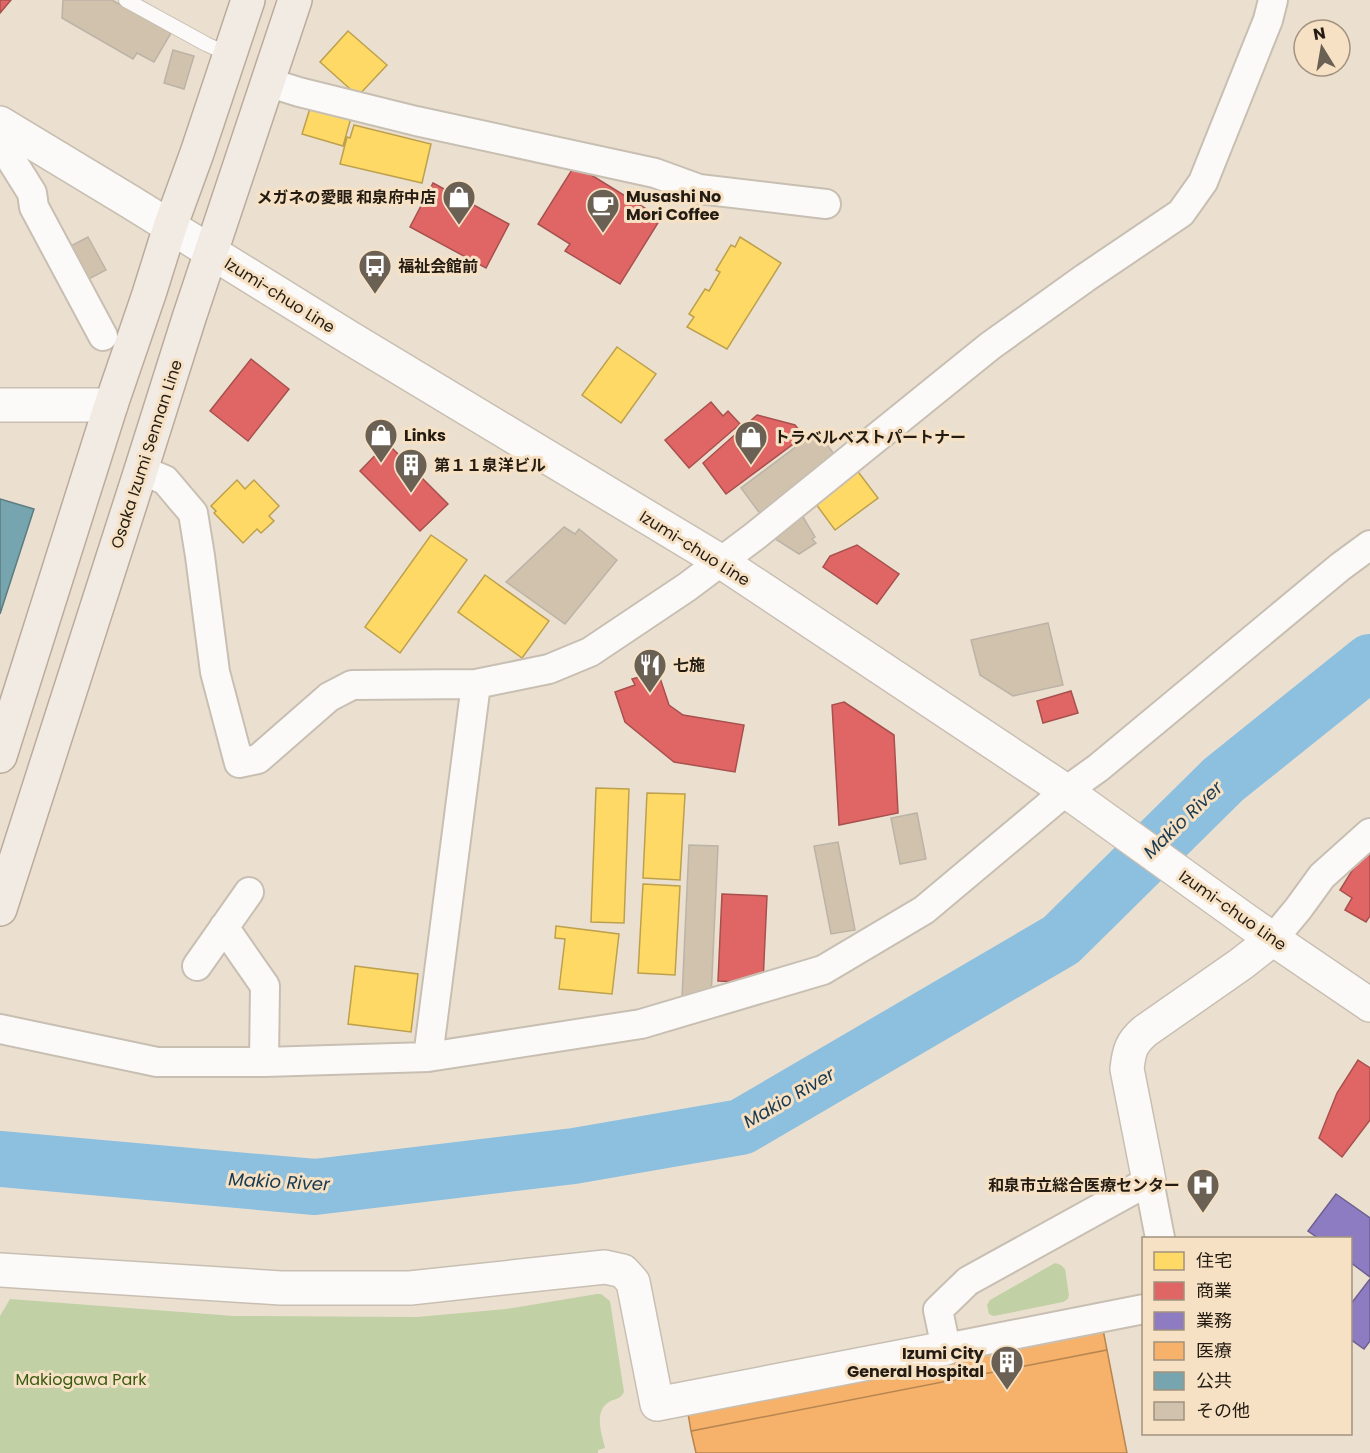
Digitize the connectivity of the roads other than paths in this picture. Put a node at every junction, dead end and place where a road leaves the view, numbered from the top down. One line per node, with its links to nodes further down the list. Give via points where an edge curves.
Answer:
1 (126, 0): 5 (lane)
2 (248, 0): 5 (main road)
3 (295, 0): 6 (main road, Osaka Izumi Sennan Line)
4 (1273, 0): 17 (street, via 1203,182 1181,213 990,346)
5 (230, 55): 10 (main road)
6 (267, 82): 9 (street, via 416,121 655,173 699,189); 11 (main road, Osaka Izumi Sennan Line)
7 (0, 123): 10 (street, Izumi-chuo Line)
8 (0, 142): 12 (street, via 32,193 34,207)
9 (826, 204)
10 (170, 227): 11 (street, Izumi-chuo Line); 14 (main road)
11 (211, 252): 15 (main road, Osaka Izumi Sennan Line); 17 (street, Izumi-chuo Line)
12 (103, 336)
13 (0, 405): 14 (street)
14 (111, 405): 19 (main road)
15 (141, 470): 18 (street, via 165,480 193,513 215,672 239,763 258,759 329,697 352,685); 23 (main road, Osaka Izumi Sennan Line)
16 (1370, 545): 20 (street)
17 (720, 561): 18 (street, via 590,652 549,669); 20 (street, Izumi-chuo Line)
18 (476, 684): 29 (street)
19 (0, 756)
20 (1069, 794): 25 (street, Izumi-chuo Line); 29 (street, via 924,909 823,970 641,1024)
21 (1370, 833): 25 (street, via 1322,876 1298,909)
22 (249, 892): 24 (street)
23 (0, 909)
24 (224, 927): 26 (street); 30 (street, via 265,986)
25 (1262, 932): 27 (street, Izumi-chuo Line); 31 (street, via 1241,964 1145,1031 1129,1053 1127,1069)
26 (197, 966)
27 (1370, 1005)
28 (0, 1029): 30 (street, via 157,1062)
29 (428, 1057): 30 (street)
30 (264, 1062)
31 (1149, 1181): 32 (street); 35 (street, via 968,1281 938,1310)
32 (1160, 1237)
33 (0, 1270): 35 (street, via 281,1288 410,1288 605,1267 623,1271 633,1282 657,1404)
34 (1142, 1309): 35 (street)
35 (946, 1348)

